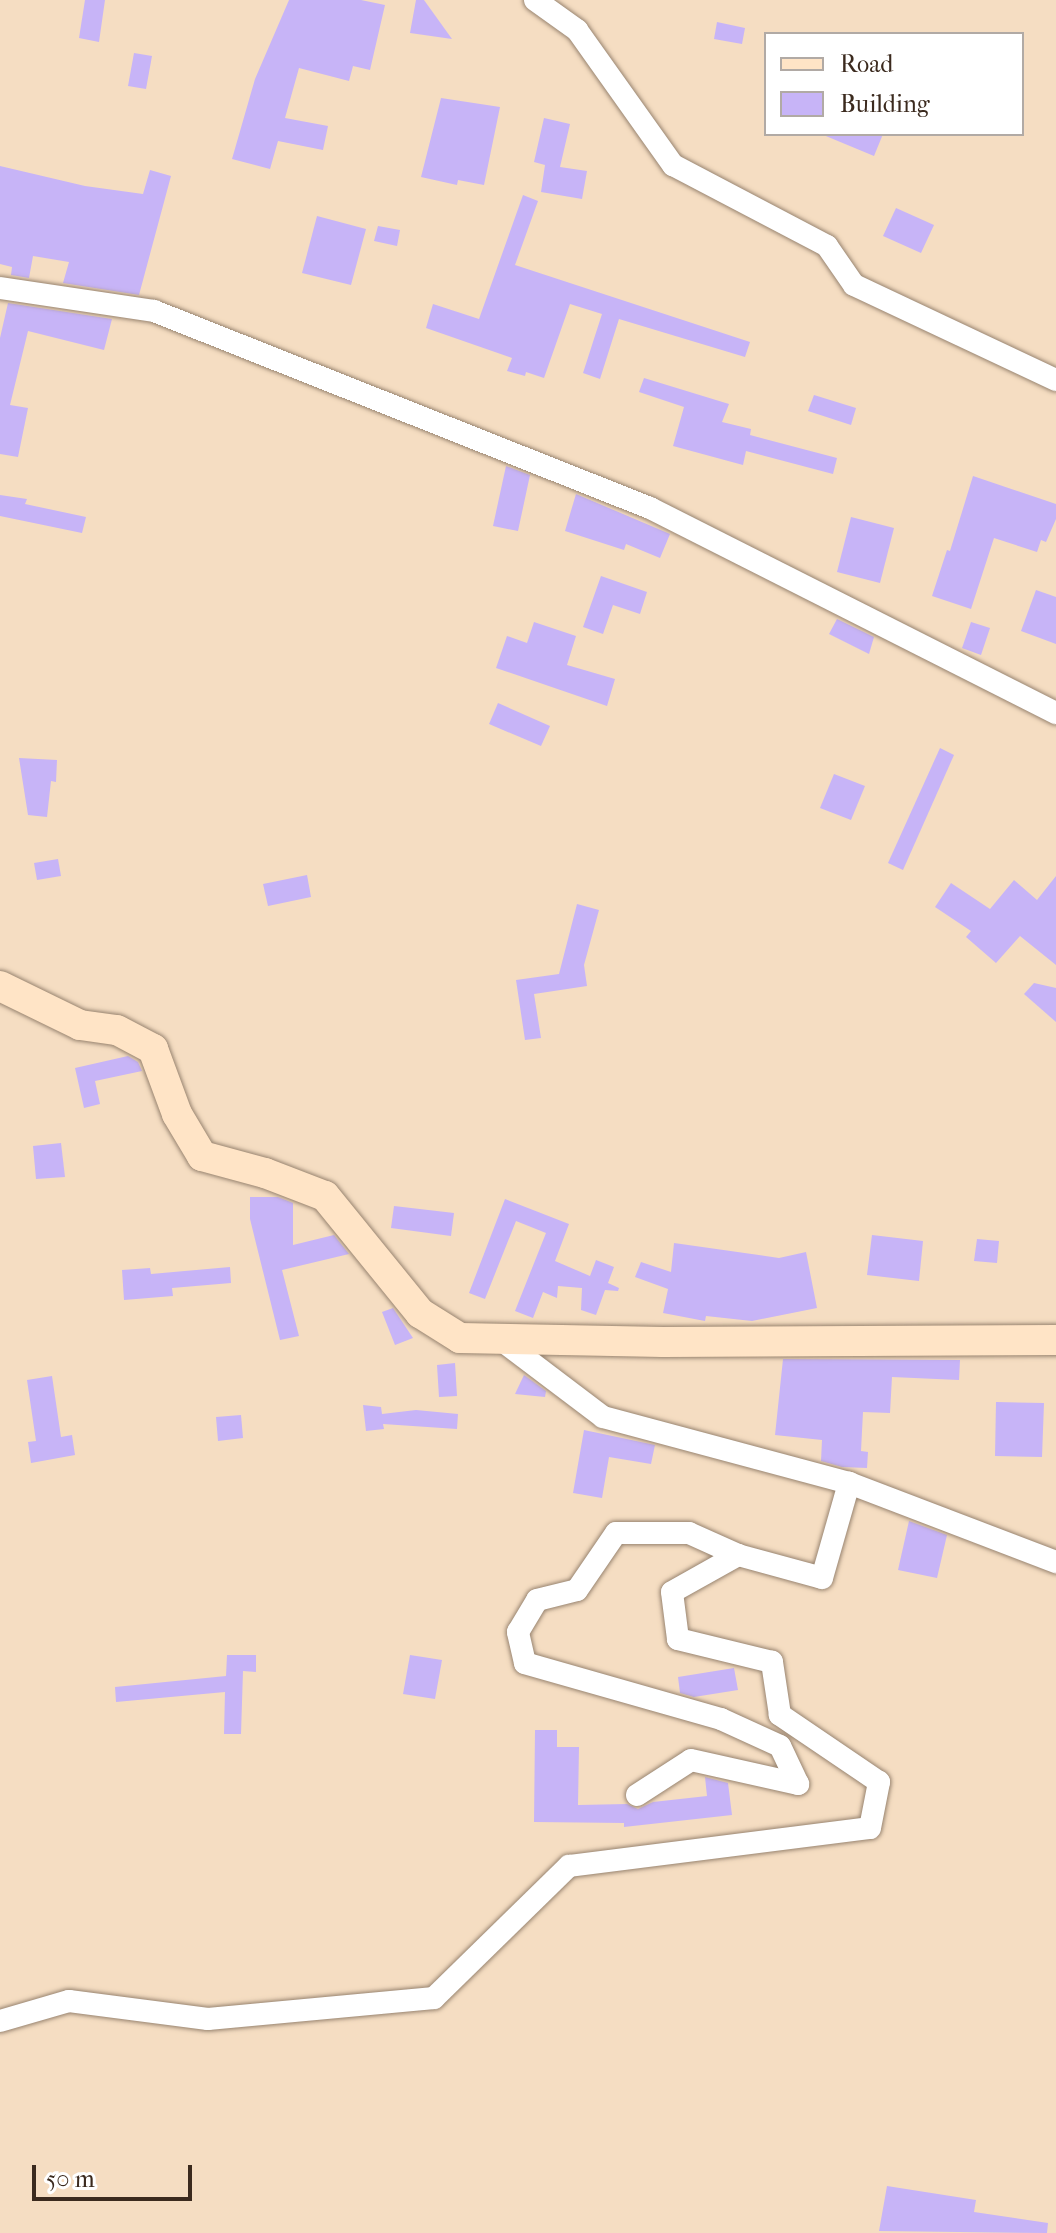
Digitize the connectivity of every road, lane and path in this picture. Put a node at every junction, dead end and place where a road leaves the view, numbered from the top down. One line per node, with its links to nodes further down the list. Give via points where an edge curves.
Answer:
1 (535, 0): 3 (street, via 577,30 673,165 827,246 854,285)
2 (0, 288): 4 (street, via 154,311 650,508)
3 (1056, 380)
4 (1056, 713)
5 (0, 986): 6 (street, via 80,1025 117,1030 153,1049 177,1114 202,1156 325,1196 420,1313 460,1338)
6 (500, 1339): 7 (street); 8 (street, via 603,1417)
7 (1056, 1340)
8 (849, 1483): 9 (street, via 822,1578); 10 (street)
9 (738, 1555): 11 (street, via 689,1533 616,1533 577,1590 537,1600 518,1632 525,1663 721,1719 780,1746 798,1784 691,1760); 12 (street, via 672,1592 678,1639 772,1662 780,1715 879,1782 870,1828 569,1866 434,1998 208,2019 69,2001)
10 (1056, 1562)
11 (637, 1795)
12 (0, 2021)

